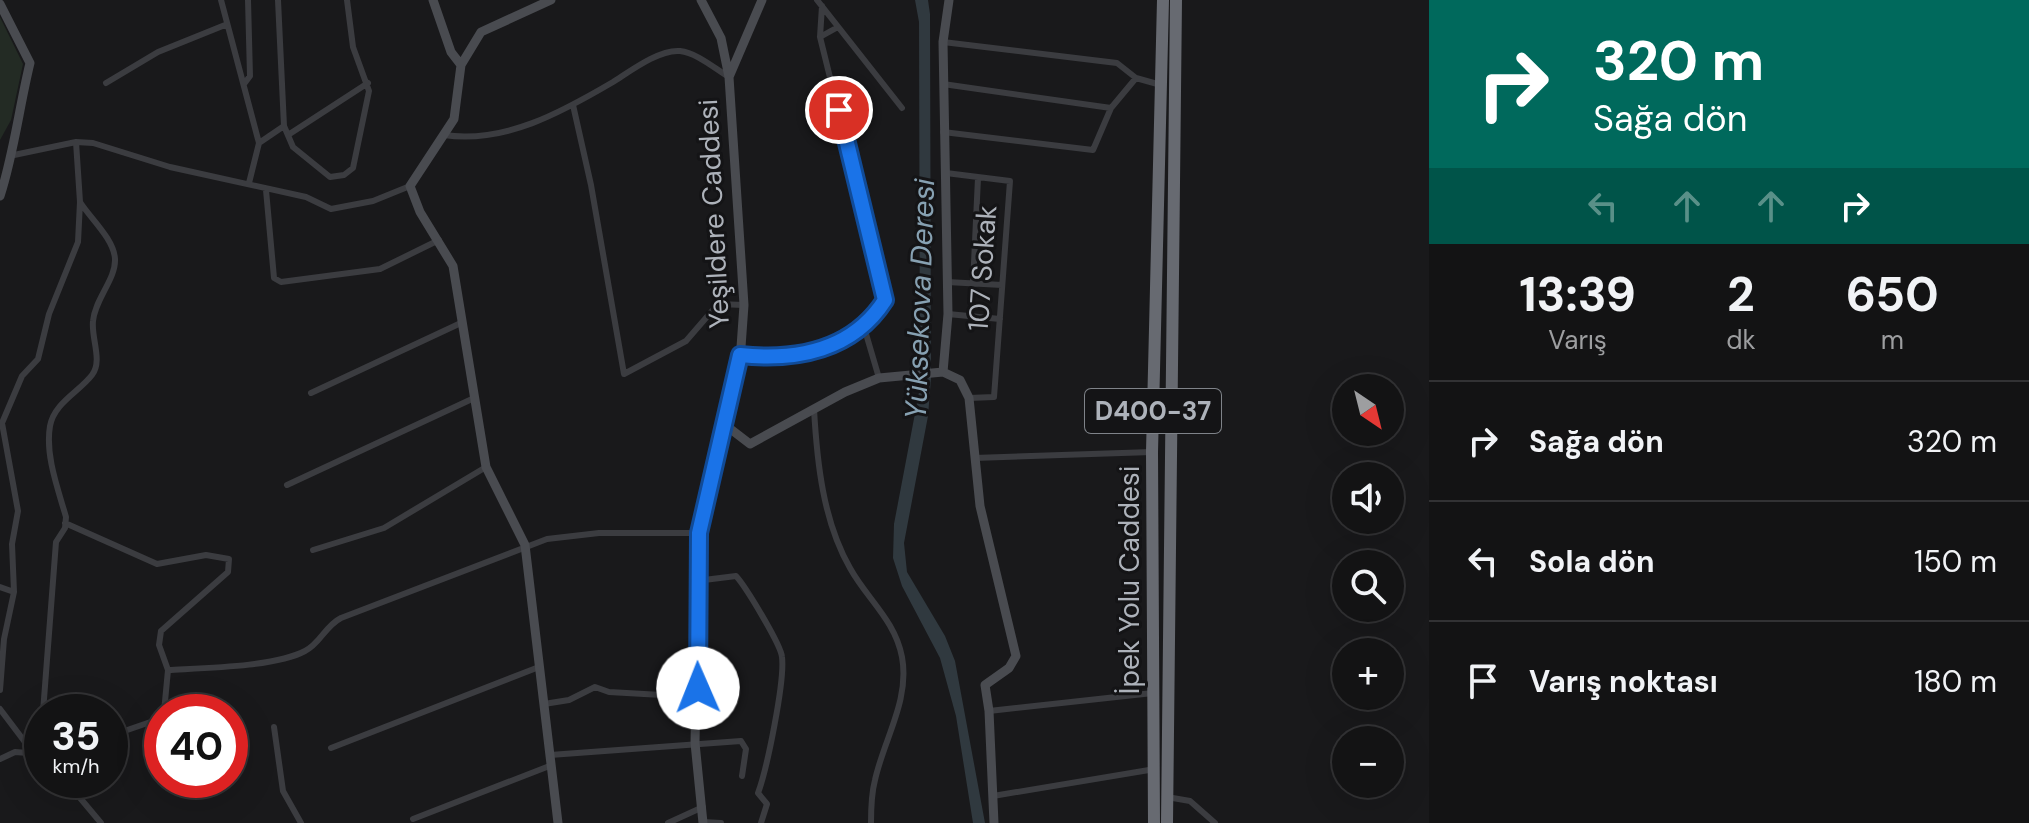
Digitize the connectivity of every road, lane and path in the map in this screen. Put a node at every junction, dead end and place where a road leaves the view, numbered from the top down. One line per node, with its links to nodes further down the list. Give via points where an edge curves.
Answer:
1 (221, 0): 14 (street)
2 (248, 0): 23 (street, via 250,76)
3 (278, 0): 29 (street)
4 (347, 0): 22 (street, via 353,47)
5 (433, 0): 18 (street, via 451,52)
6 (551, 0): 18 (street, via 481,32)
7 (701, 0): 19 (street, Yeşildere Caddesi, via 721,38)
8 (762, 0): 19 (street)
9 (949, 0): 17 (street)
10 (1163, 0): 25 (highway, İpek Yolu Caddesi / D400-37)
11 (1176, 0): 91 (highway, İpek Yolu Caddesi / D400-37)
12 (820, 3): 15 (street); 16 (street)
13 (0, 4): 35 (street, via 30,63 18,107)
14 (225, 25): 21 (street, via 158,52); 23 (street)
15 (838, 27): 16 (street); 27 (street)
16 (820, 37): 51 (street, via 885,300)
17 (943, 42): 20 (street, via 1117,63); 24 (street)
18 (461, 65): 32 (street, via 454,119)
19 (729, 77): 26 (street, via 677,50 640,65); 47 (street, Yeşildere Caddesi)
20 (1136, 78): 25 (street); 28 (street)
21 (106, 83)
22 (368, 83): 31 (street); 31 (street, via 367,114 353,168 344,175 330,177 293,147)
23 (244, 84): 34 (street)
24 (943, 84): 28 (street); 30 (street)
25 (1161, 85): 60 (highway, İpek Yolu Caddesi / D400-37)
26 (573, 105): 32 (street, via 532,124 469,138); 47 (street, via 624,374 686,341 718,304)
27 (902, 108)
28 (1111, 108): 30 (street, via 1093,150)
29 (284, 126): 31 (street); 34 (street)
30 (943, 132): 36 (street)
31 (288, 135)
32 (444, 135): 39 (street)
33 (76, 142): 35 (street); 38 (street); 42 (street)
34 (259, 143): 38 (street)
35 (14, 155): 41 (street)
36 (946, 173): 37 (street, 107 Sokak); 44 (street)
37 (978, 178): 45 (street); 46 (street, 107 Sokak, via 1010,181)
38 (249, 183): 40 (street)
39 (410, 186): 40 (street, via 373,201 331,209 306,197); 43 (street)
40 (266, 190): 43 (street, via 269,250 274,278 281,282 380,269)
41 (0, 196)
42 (80, 202): 64 (street, via 115,257 93,323 94,373 60,405 50,424); 70 (street, via 78,242 49,314 38,359 22,376 2,423 18,511 12,544)
43 (439, 240): 50 (street, via 453,266)
44 (947, 282): 45 (street); 48 (street)
45 (973, 284): 46 (street)
46 (1002, 285): 49 (street, 107 Sokak)
47 (744, 305): 52 (street, Yeşildere Caddesi)
48 (948, 314): 49 (street); 53 (street)
49 (1000, 319): 56 (street, 107 Sokak, via 994,397)
50 (463, 322): 55 (street); 57 (street)
51 (864, 327): 52 (street, via 826,348); 54 (street)
52 (740, 355): 59 (street, Yeşildere Caddesi)
53 (940, 372): 54 (street); 56 (street, via 960,380)
54 (879, 378): 58 (street)
55 (311, 393)
56 (969, 398): 61 (street)
57 (472, 399): 62 (street); 63 (street)
58 (814, 409): 59 (street, via 750,444); 102 (street, via 832,530 850,569 892,627 901,656 903,693 875,779)
59 (724, 424): 65 (street, Yeşildere Caddesi)
60 (1152, 452): 61 (street); 74 (highway, İpek Yolu Caddesi / D400-37)
61 (974, 458): 80 (street, via 980,506 1016,656 1009,668 987,681)
62 (486, 467): 66 (street); 67 (street, via 384,528)
63 (287, 485)
64 (65, 523): 72 (street, via 157,564 206,555 229,559 228,572 161,631 159,645); 75 (street, via 56,542)
65 (699, 533): 66 (street, via 599,533); 68 (street, Yeşildere Caddesi)
66 (525, 545): 71 (street); 72 (street, via 341,618 303,653)
67 (313, 550)
68 (696, 581): 77 (street, Yeşildere Caddesi); 101 (street, via 736,576 750,591 783,655 758,793 767,804)
69 (0, 587): 70 (street)
70 (14, 592): 73 (street)
71 (539, 667): 78 (street); 84 (street)
72 (168, 670): 76 (street)
73 (0, 690)
74 (1154, 693): 80 (street); 88 (highway, İpek Yolu Caddesi / D400-37)
75 (44, 694)
76 (166, 694)
77 (697, 697): 78 (street, via 595,687 569,700); 83 (street, Yeşildere Caddesi)
78 (544, 704): 87 (street)
79 (0, 709): 82 (street)
80 (989, 711): 90 (street)
81 (274, 727): 97 (street, via 283,791)
82 (24, 737)
83 (695, 743): 87 (street); 89 (street, via 741,741 746,749); 93 (street, Yeşildere Caddesi)
84 (331, 748)
85 (24, 753): 86 (street)
86 (0, 759)
87 (551, 760): 94 (street); 98 (street)
88 (1155, 769): 90 (street); 104 (highway, İpek Yolu Caddesi / D400-37)
89 (742, 776)
90 (993, 796): 103 (street)
91 (1167, 797): 105 (highway, İpek Yolu Caddesi / D400-37); 106 (street, via 1190,801)
92 (80, 798): 96 (street)
93 (703, 807): 95 (street, Yeşildere Caddesi); 99 (street)
94 (413, 819)
95 (703, 822): 100 (street)
96 (101, 823)
97 (301, 823)
98 (558, 823)
99 (668, 823)
100 (721, 823)
101 (761, 823)
102 (871, 823)
103 (994, 823)
104 (1154, 823)
105 (1167, 823)
106 (1215, 823)

